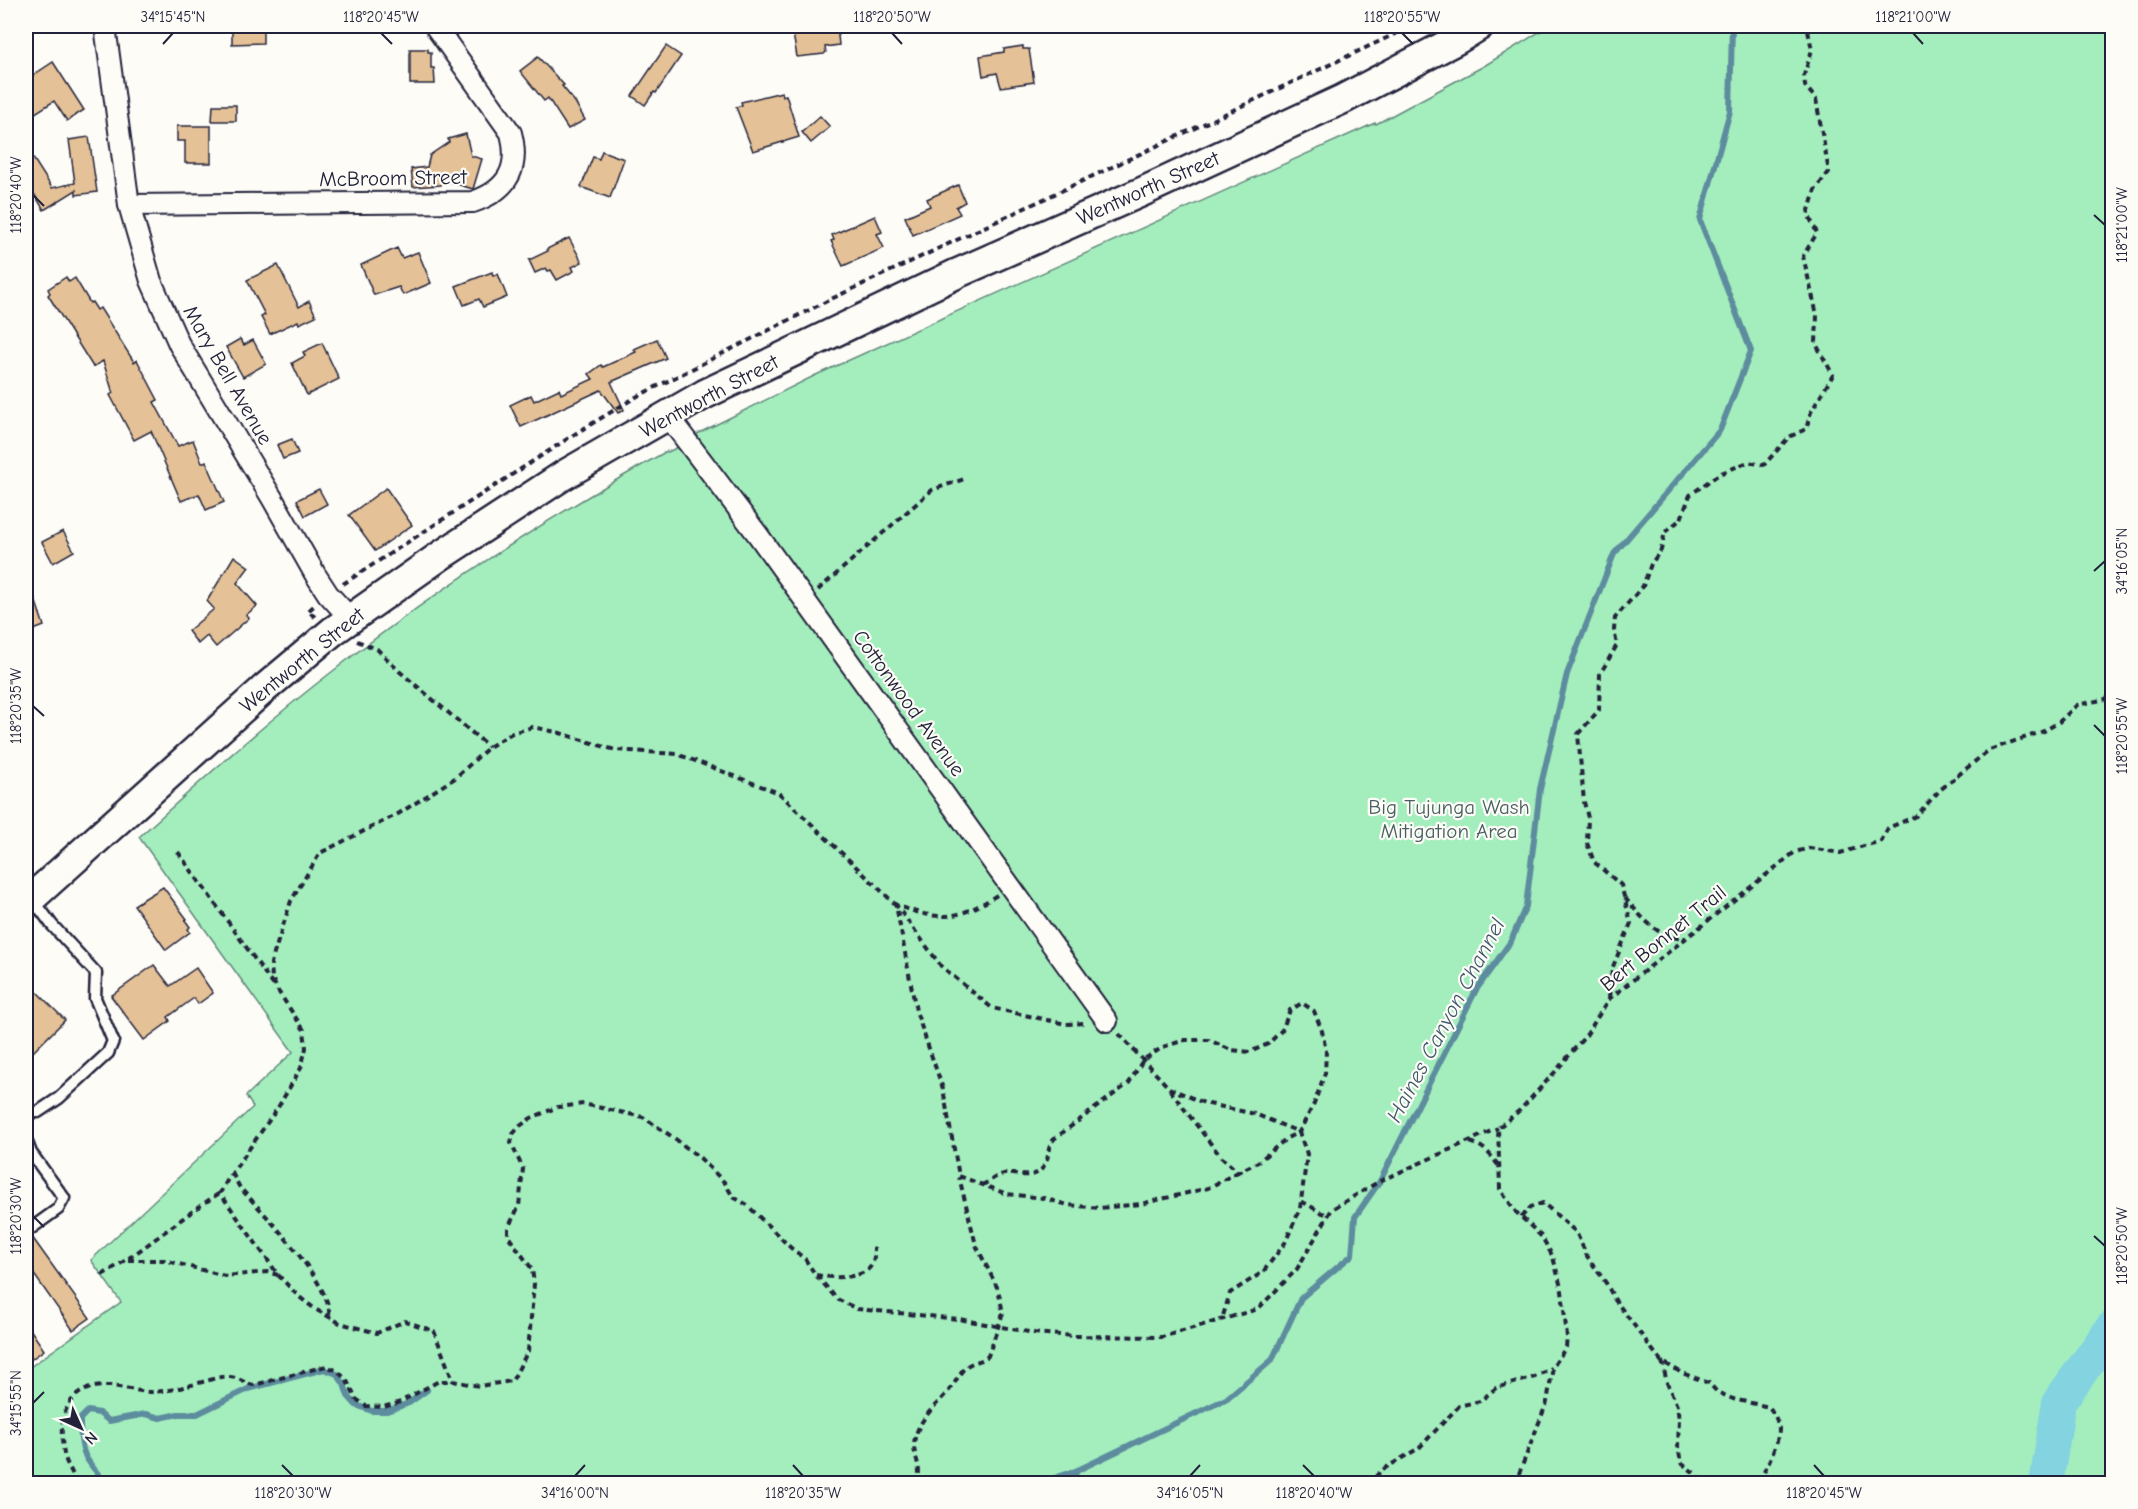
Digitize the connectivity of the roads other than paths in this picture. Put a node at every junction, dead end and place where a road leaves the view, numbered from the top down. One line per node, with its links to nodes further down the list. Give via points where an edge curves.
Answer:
1 (105, 26): 4 (street, Mary Bell Avenue)
2 (435, 26): 4 (street, McBroom Street, via 511,133 512,169 500,188 487,197 473,201)
3 (1479, 26): 5 (main road, Wentworth Street, via 1343,99 958,273 705,393)
4 (129, 205): 6 (street, Mary Bell Avenue, via 151,281 178,344 328,594)
5 (668, 415): 6 (main road, Wentworth Street, via 507,512); 8 (street, Cottonwood Avenue, via 806,600)
6 (341, 625): 7 (main road, Wentworth Street, via 265,688)
7 (29, 901): 9 (lane, via 96,973 95,998 113,1041 108,1053 59,1098 39,1112)
8 (1107, 1021)
9 (26, 1112)
10 (26, 1140): 11 (lane, via 64,1198 58,1209)
11 (26, 1232)

